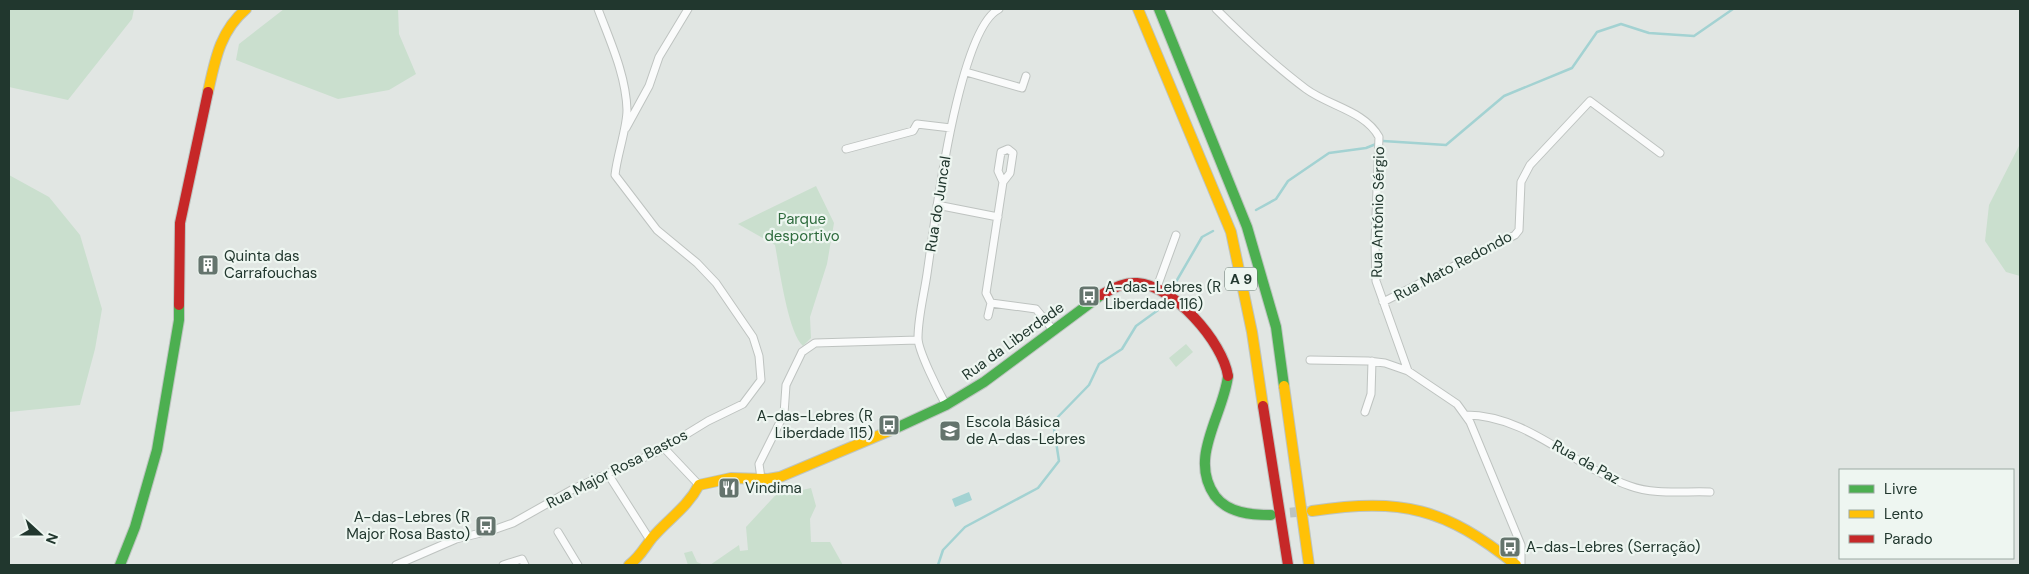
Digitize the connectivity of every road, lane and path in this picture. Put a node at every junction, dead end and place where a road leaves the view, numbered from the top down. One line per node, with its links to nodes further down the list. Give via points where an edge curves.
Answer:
1 (246, 9): 41 (main road, via 236,16 222,36 216,57 180,223 178,320 156,450 135,527)
2 (598, 9): 13 (street, Rua Major Rosa Bastos, via 622,76 627,112)
3 (688, 9): 13 (street)
4 (999, 9): 8 (street, Rua do Juncal, via 980,32)
5 (1138, 9): 47 (main road, A 9, via 1231,232 1252,332)
6 (1159, 9): 48 (main road, A 9, via 1247,227 1276,327)
7 (1216, 9): 21 (street, Rua António Sérgio, via 1306,89 1366,121 1379,137 1375,265)
8 (966, 72): 10 (street); 12 (street, Rua do Juncal)
9 (1026, 76): 10 (street)
10 (1022, 88): 11 (street)
11 (1020, 97)
12 (951, 128): 14 (street, via 917,124 913,131); 17 (street, Rua do Juncal)
13 (622, 134): 32 (street, Rua Major Rosa Bastos, via 615,175 657,230 716,283 753,337 759,356 761,380 743,404)
14 (846, 149)
15 (1660, 153): 21 (street, Rua Mato Redondo, via 1590,101 1530,165 1521,182 1519,230 1515,235)
16 (1003, 182): 18 (street)
17 (937, 205): 18 (street); 25 (street, Rua do Juncal)
18 (998, 217): 22 (street, via 986,294)
19 (1176, 235): 20 (street)
20 (1157, 287): 24 (main road, Rua da Liberdade, via 1129,283 1099,296); 38 (main road, via 1188,312 1210,336 1228,375 1226,395 1204,452 1203,473 1210,491 1225,505 1245,514)
21 (1383, 302): 28 (street, Rua António Sérgio)
22 (991, 303): 23 (street); 24 (street, via 1036,309)
23 (988, 316)
24 (1054, 331): 29 (main road, Rua da Liberdade)
25 (918, 340): 29 (street); 34 (street, via 815,342 802,352 786,385 784,414 759,464)
26 (1310, 360): 27 (street)
27 (1372, 361): 28 (street); 30 (street, via 1371,394)
28 (1408, 371): 31 (street, via 1457,404)
29 (946, 405): 34 (main road, Rua da Liberdade, via 778,478)
30 (1365, 412)
31 (1466, 415): 36 (street, Rua da Paz, via 1498,420 1550,442 1628,486 1646,491); 50 (street, via 1521,545)
32 (664, 448): 33 (street, Rua Major Rosa Bastos); 35 (street)
33 (608, 474): 40 (street); 42 (street, Rua Major Rosa Bastos, via 575,488 513,523 456,539)
34 (761, 478): 35 (main road, Rua da Liberdade, via 731,478)
35 (699, 485): 40 (main road, via 674,520)
36 (1710, 492)
37 (1312, 511): 49 (main road, via 1390,505 1432,512 1458,522 1486,539)
38 (1271, 515)
39 (558, 532): 45 (street)
40 (650, 540): 46 (main road, via 646,549)
41 (120, 565)
42 (396, 565)
43 (503, 565): 44 (street, via 522,559)
44 (525, 565)
45 (578, 565)
46 (629, 565)
47 (1288, 565)
48 (1309, 565)
49 (1516, 565)
50 (1520, 565)

